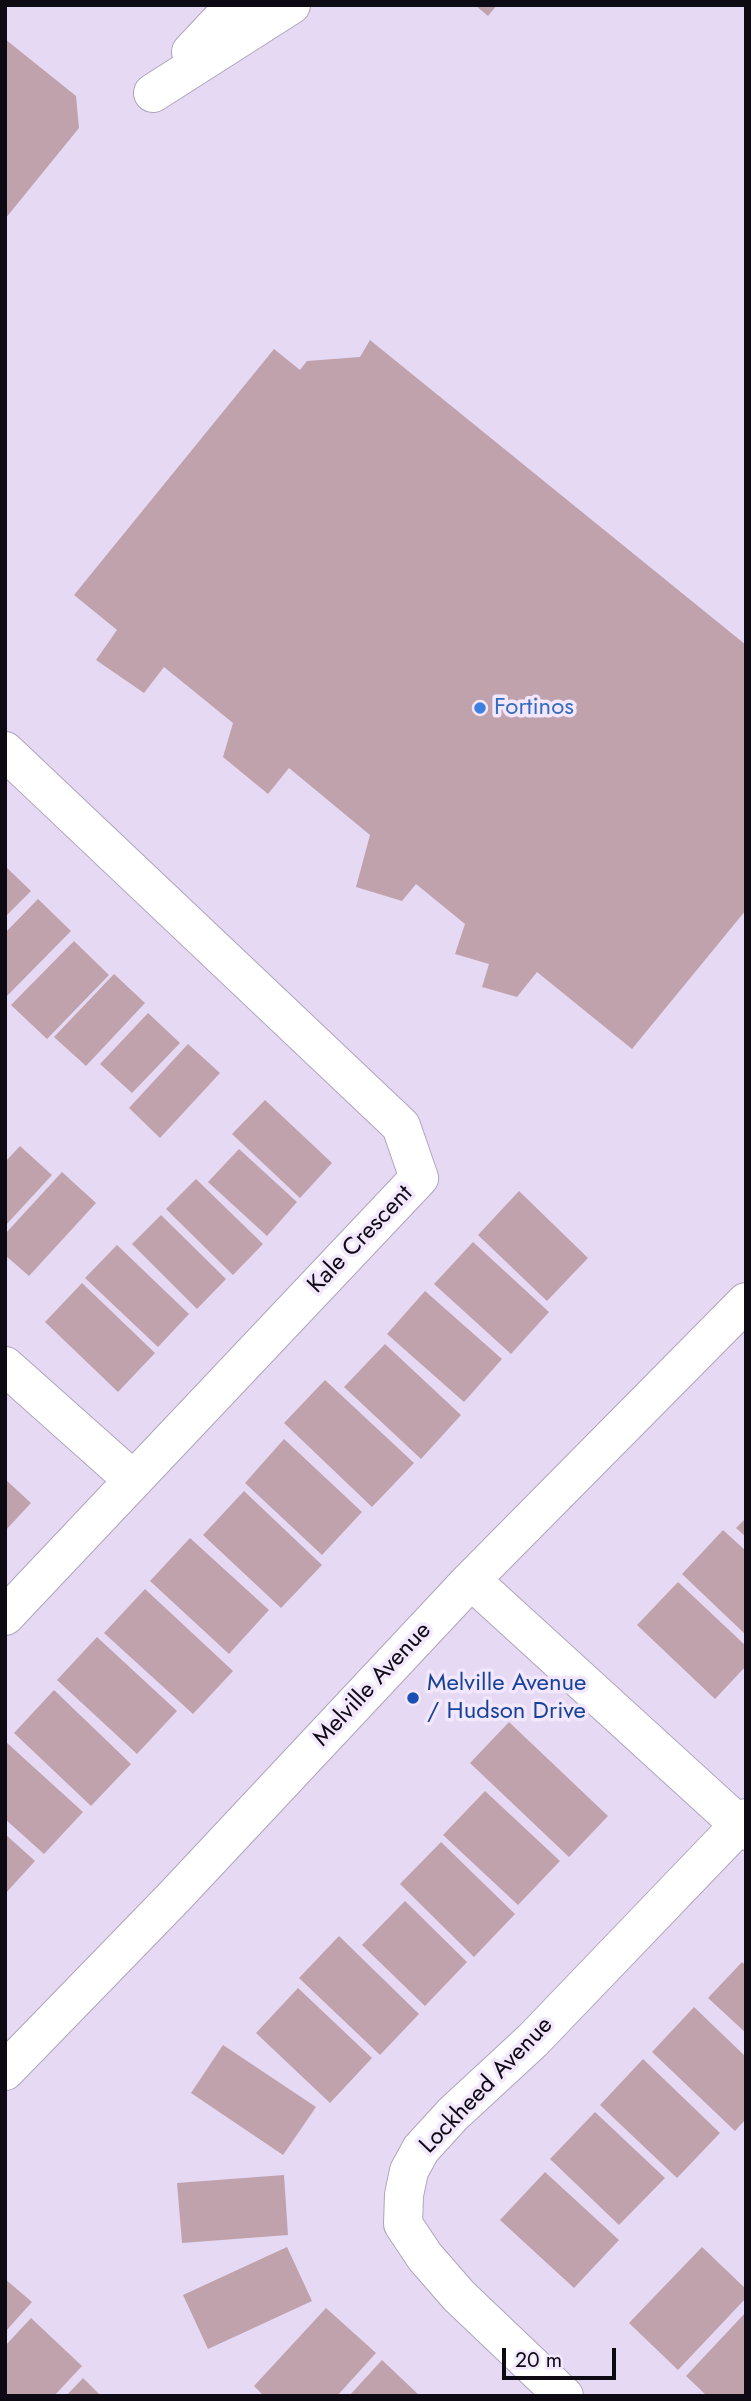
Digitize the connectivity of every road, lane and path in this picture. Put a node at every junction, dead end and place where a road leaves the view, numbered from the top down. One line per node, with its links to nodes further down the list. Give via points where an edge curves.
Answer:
1 (235, 5): 2 (street, via 153,93)
2 (291, 5)
3 (5, 751): 6 (street, Kale Crescent, via 401,1126 419,1178)
4 (746, 1302): 7 (street, Melville Avenue)
5 (5, 1366): 6 (street)
6 (133, 1480): 8 (street, Kale Crescent)
7 (471, 1580): 9 (street); 10 (street, Melville Avenue)
8 (5, 1616)
9 (744, 1825): 11 (street, Lockheed Avenue, via 533,2040 453,2114 421,2149 409,2171 403,2224 425,2257 458,2296)
10 (5, 2071)
11 (564, 2396)

